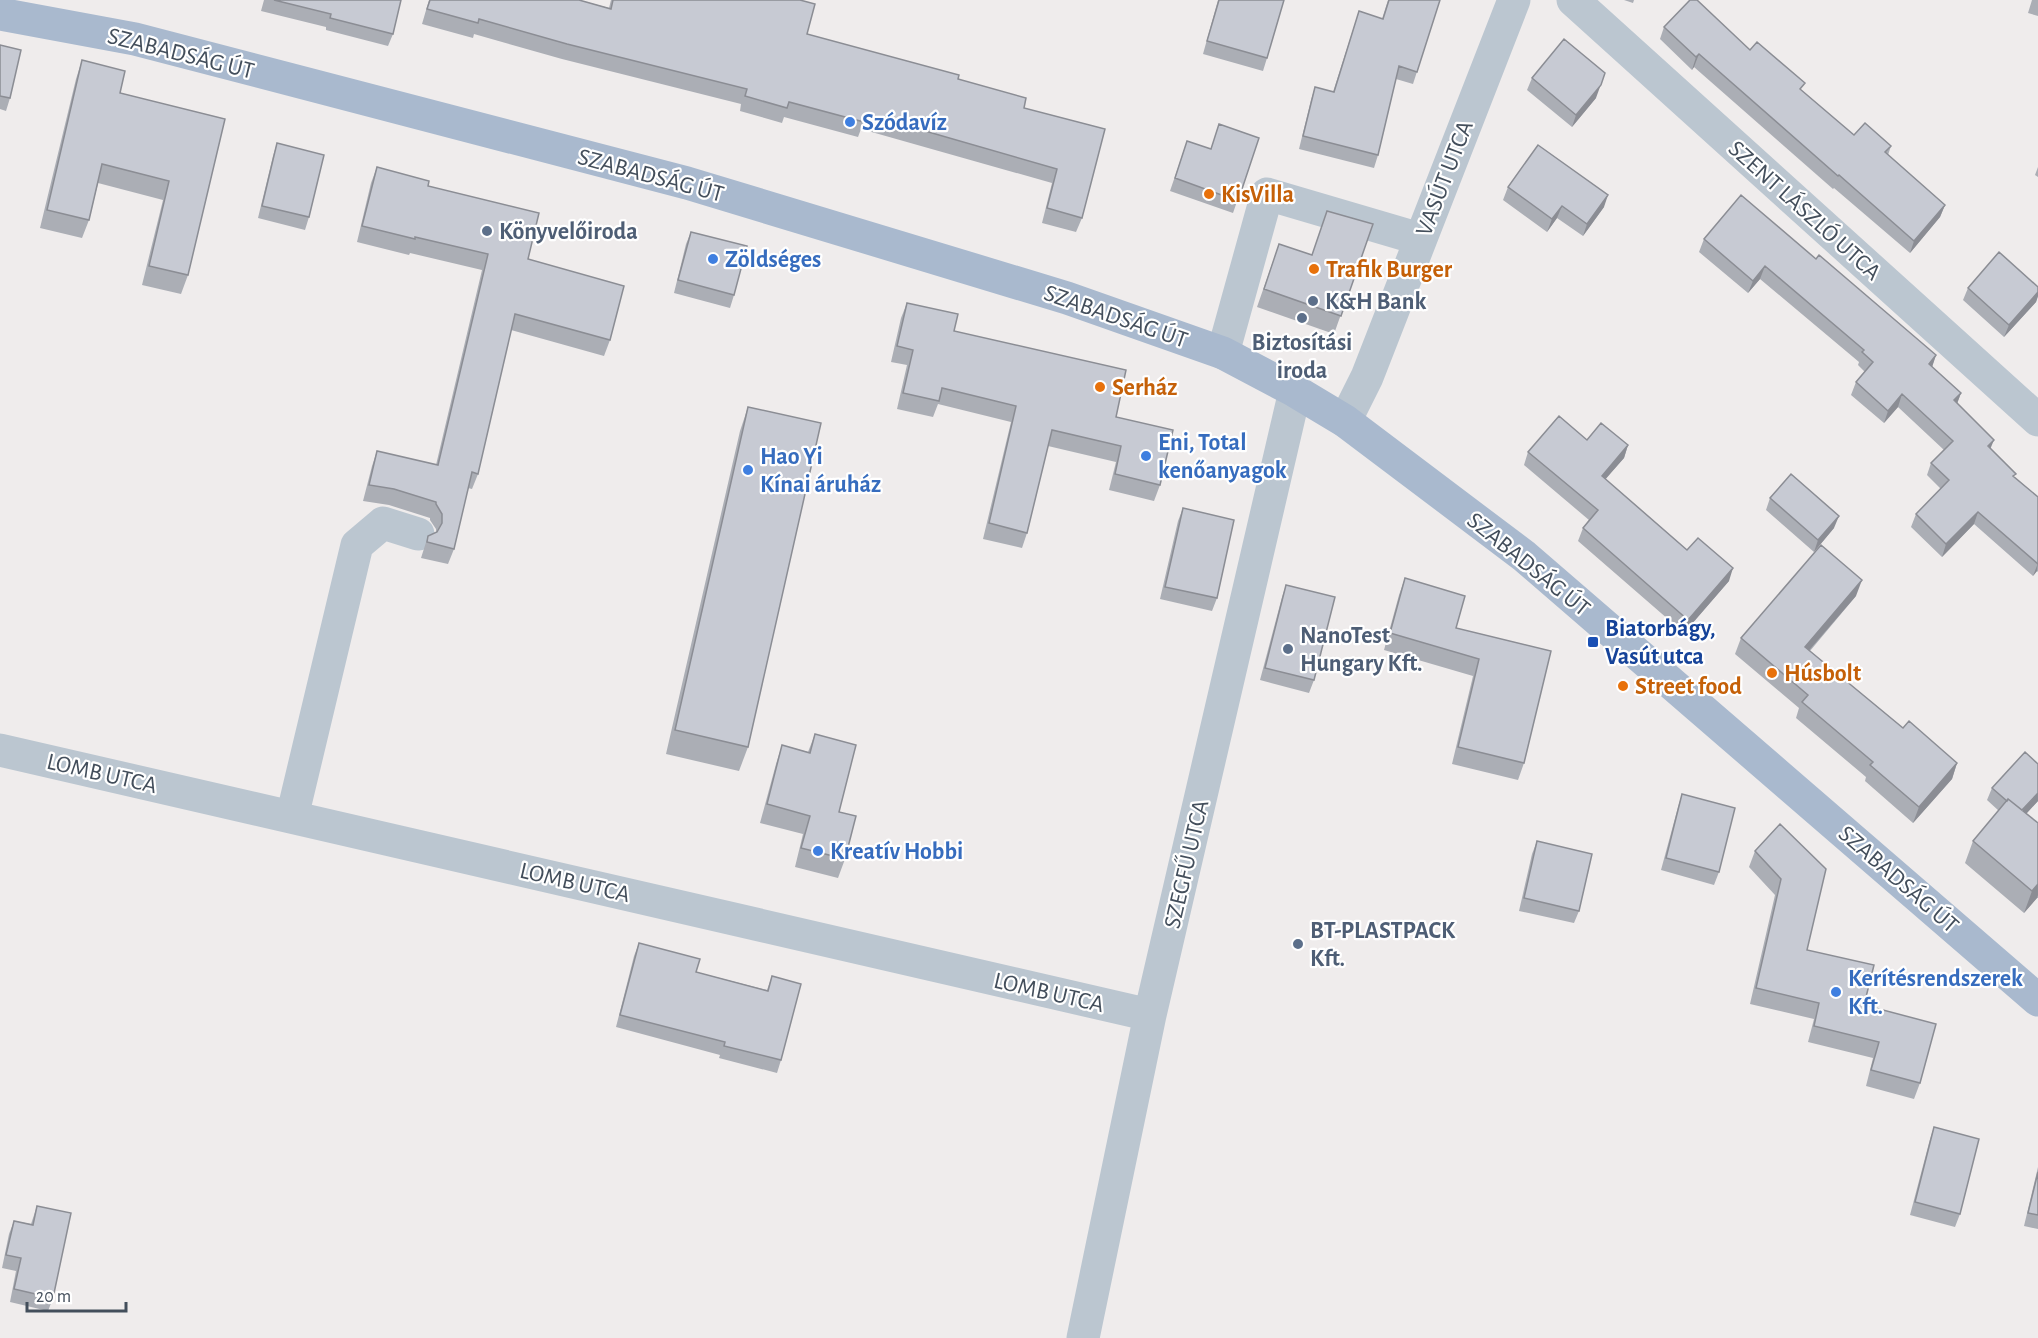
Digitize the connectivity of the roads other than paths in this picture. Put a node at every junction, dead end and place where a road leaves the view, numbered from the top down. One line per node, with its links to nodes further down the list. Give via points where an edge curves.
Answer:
1 (1514, 0): 4 (street, VASÚT UTCA)
2 (1573, 0): 7 (street, SZENT LÁSZLÓ UTCA)
3 (0, 14): 5 (main road, SZABADSÁG ÚT, via 135,39 687,183 1067,298)
4 (1420, 239): 5 (street, via 1267,194); 8 (street, VASÚT UTCA)
5 (1223, 353): 6 (main road, SZABADSÁG ÚT)
6 (1295, 391): 8 (main road, SZABADSÁG ÚT); 13 (street, SZEGFŰ UTCA)
7 (2038, 420)
8 (1345, 421): 12 (main road, SZABADSÁG ÚT, via 1524,556)
9 (418, 534): 11 (street, via 384,523 357,545)
10 (0, 750): 11 (street, LOMB UTCA)
11 (292, 817): 13 (street, LOMB UTCA)
12 (2038, 1000)
13 (1150, 1015): 14 (street, SZEGFŰ UTCA)
14 (1083, 1338)

